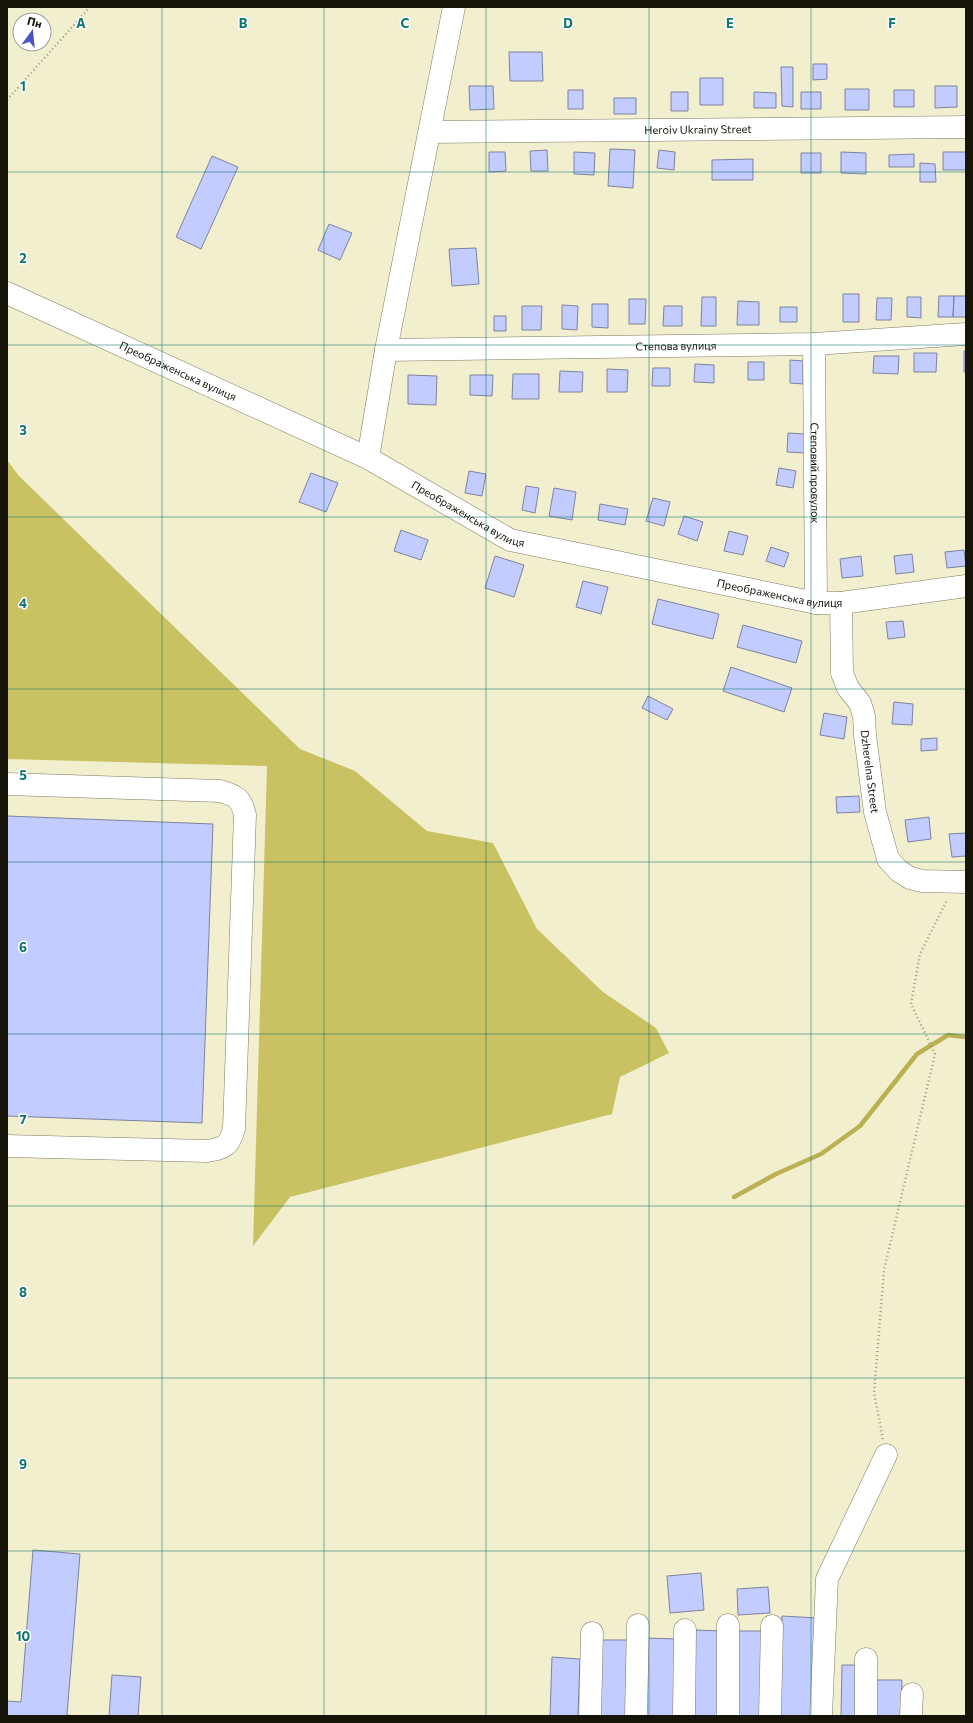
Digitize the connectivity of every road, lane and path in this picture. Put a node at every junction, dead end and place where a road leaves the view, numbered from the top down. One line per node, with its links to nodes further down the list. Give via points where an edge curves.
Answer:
1 (90, 7): 3 (path)
2 (454, 7): 5 (street)
3 (7, 100)
4 (966, 127): 5 (street, Heroiv Ukrainy Street)
5 (430, 132): 9 (street)
6 (7, 293): 10 (street, Преображенська вулиця)
7 (966, 334): 8 (street, Степова вулиця)
8 (814, 344): 9 (street, Степова вулиця); 12 (street, Степовий провулок)
9 (386, 350): 10 (street)
10 (368, 458): 12 (street, Преображенська вулиця, via 510,540)
11 (966, 586): 13 (street, Преображенська вулиця)
12 (816, 602): 13 (street, Преображенська вулиця)
13 (842, 604): 15 (street, Dzherelna Street, via 842,673 848,688 860,703 864,716 864,736 874,812 888,859 910,878 922,881)
14 (7, 784): 16 (street, via 220,791 234,795 242,803 246,815 234,1129 231,1140 222,1149 207,1151)
15 (961, 882): 17 (path, via 920,954 911,1004 935,1054 884,1270 874,1393)
16 (7, 1146)
17 (886, 1455): 30 (street, via 827,1580)
18 (728, 1625): 28 (street)
19 (638, 1626): 26 (street)
20 (772, 1626): 29 (street)
21 (685, 1630): 27 (street)
22 (592, 1633): 25 (street)
23 (866, 1660): 31 (street)
24 (912, 1694): 32 (street)
25 (590, 1716)
26 (636, 1716)
27 (684, 1716)
28 (728, 1716)
29 (770, 1716)
30 (821, 1716)
31 (866, 1716)
32 (911, 1716)

